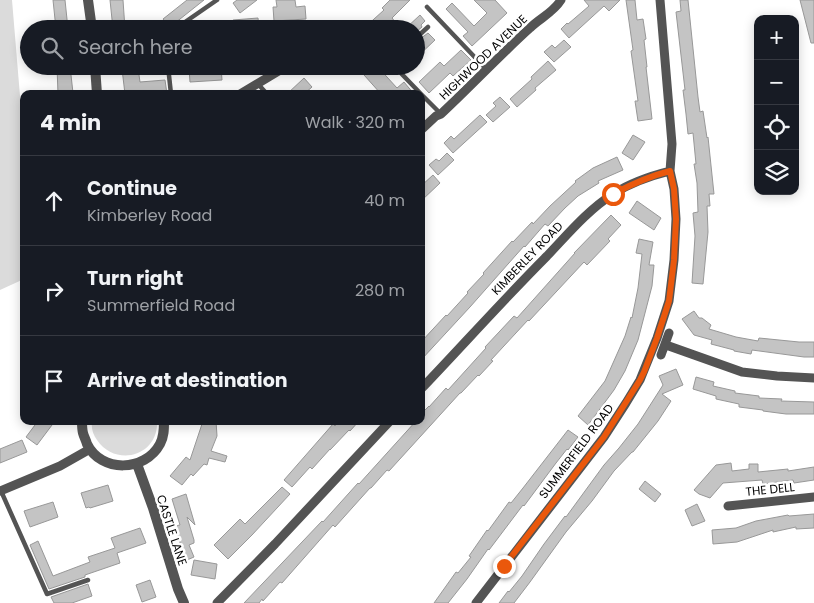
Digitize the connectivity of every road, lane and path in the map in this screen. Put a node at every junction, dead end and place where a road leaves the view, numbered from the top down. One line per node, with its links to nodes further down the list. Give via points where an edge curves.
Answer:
1 (88, 0): 6 (street)
2 (217, 0): 7 (lane)
3 (561, 0): 10 (street, HIGHWOOD AVENUE)
4 (660, 0): 24 (street, SUMMERFIELD ROAD, via 672,144)
5 (426, 7): 10 (lane)
6 (91, 20)
7 (188, 20)
8 (428, 27): 9 (lane)
9 (425, 30)
10 (487, 70): 22 (street, HIGHWOOD AVENUE)
11 (96, 75): 16 (street)
12 (169, 75): 17 (lane)
13 (272, 75): 15 (street)
14 (403, 75): 20 (lane)
15 (258, 84): 18 (street); 19 (lane)
16 (97, 90)
17 (171, 90)
18 (247, 90)
19 (263, 90)
20 (417, 90)
21 (425, 98): 22 (lane)
22 (441, 114): 23 (street, HIGHWOOD AVENUE)
23 (425, 126)
24 (670, 171): 29 (street, KIMBERLEY ROAD, via 633,184 590,211); 41 (street, SUMMERFIELD ROAD, via 676,219 669,301 640,380 604,437)
25 (669, 333): 26 (street)
26 (666, 345): 27 (street); 28 (street, via 742,372)
27 (661, 355)
28 (814, 378)
29 (425, 385)
30 (82, 425): 33 (street)
31 (164, 425): 34 (street, via 160,444)
32 (386, 425): 40 (street)
33 (90, 449): 34 (street, via 108,463); 35 (street, via 60,466)
34 (137, 464): 39 (street, CASTLE LANE)
35 (0, 490): 38 (lane, via 47,594)
36 (814, 497): 37 (street, THE DELL)
37 (728, 506)
38 (88, 580)
39 (184, 603)
40 (217, 603)
41 (476, 603)

